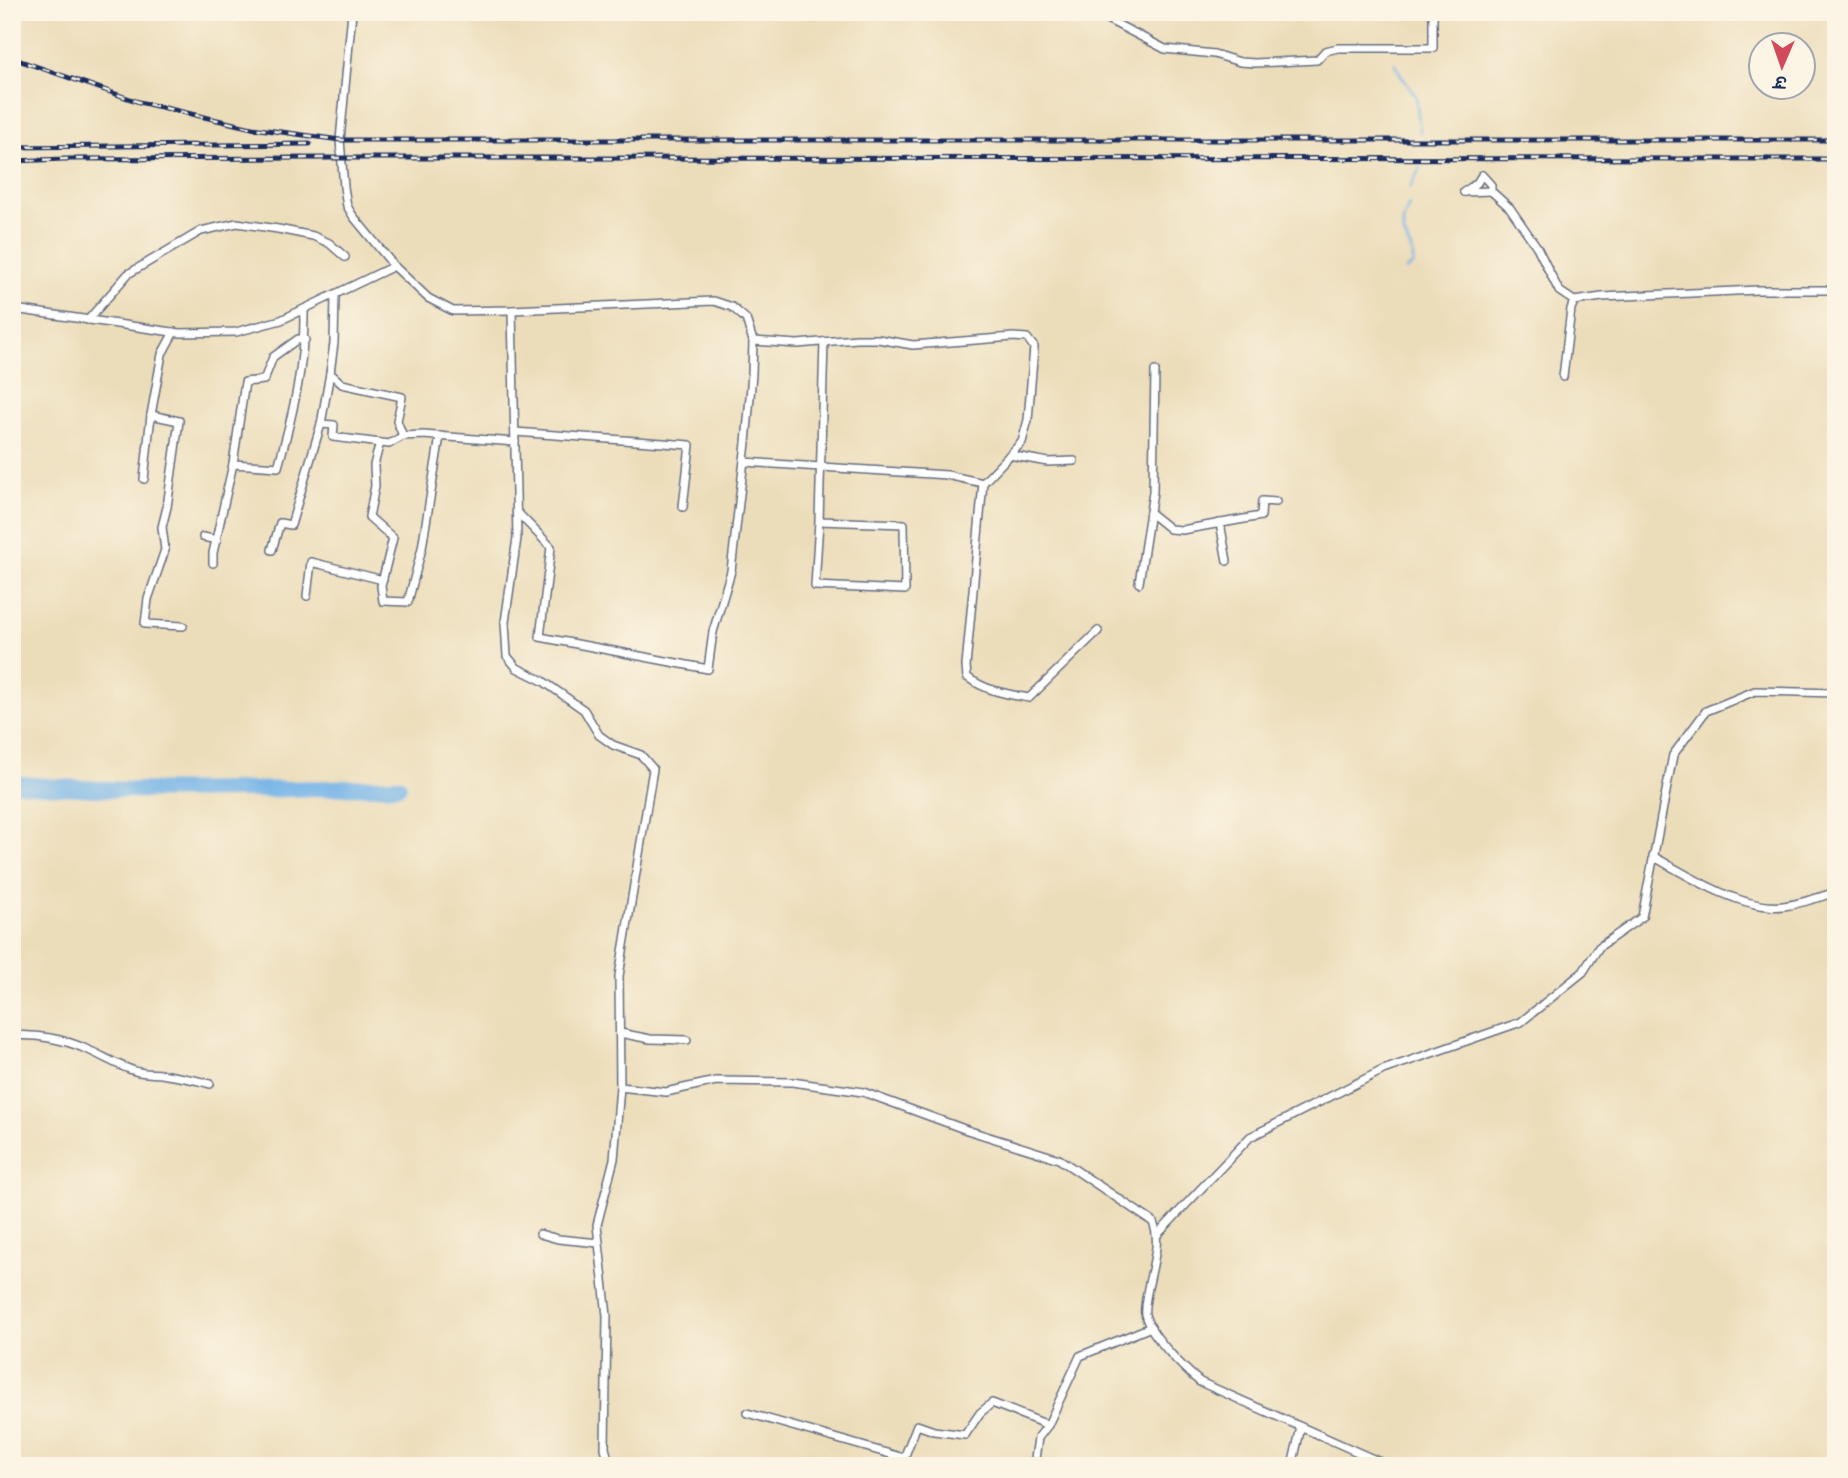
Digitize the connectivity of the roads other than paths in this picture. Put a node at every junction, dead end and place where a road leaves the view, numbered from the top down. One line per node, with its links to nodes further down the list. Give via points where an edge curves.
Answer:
1 (352, 12): 6 (street, via 340,139 347,206)
2 (1104, 12): 3 (street, via 1116,25 1165,49 1255,63 1317,60 1325,51 1338,48 1433,48)
3 (1433, 12)
4 (1491, 191): 9 (street, via 1510,208 1537,247 1559,291)
5 (345, 257): 13 (street, via 313,236 278,229 237,223 201,231 128,274)
6 (394, 266): 8 (street); 11 (street, via 428,298 453,311)
7 (1836, 290): 9 (street)
8 (335, 295): 10 (street); 19 (street)
9 (1574, 300): 20 (street)
10 (304, 309): 14 (street, via 236,332); 15 (street)
11 (512, 310): 16 (street, via 714,301 746,318); 23 (street)
12 (12, 316): 13 (street, via 21,310)
13 (88, 320): 14 (street)
14 (174, 332): 21 (street, via 162,354)
15 (304, 340): 31 (street, via 298,339 273,357 264,380 245,382); 31 (street, via 300,379 278,467)
16 (753, 341): 17 (street); 30 (street)
17 (824, 341): 28 (street, via 878,339 913,345 1027,338 1034,347 1028,420 1022,442); 32 (street)
18 (1155, 372): 38 (street)
19 (330, 373): 22 (street); 24 (street, via 342,384 402,397 397,421)
20 (1563, 377)
21 (152, 415): 33 (street); 49 (street, via 180,421 162,527 165,550 148,599 145,624)
22 (321, 424): 24 (street, via 334,425 333,437 389,444); 43 (street, via 291,525 280,523)
23 (515, 432): 26 (street); 36 (street, via 690,445)
24 (403, 436): 25 (street)
25 (440, 436): 26 (street); 46 (street, via 422,548 408,602 383,601)
26 (515, 442): 37 (street)
27 (379, 446): 46 (street, via 369,517 393,538)
28 (1009, 455): 29 (street); 34 (street)
29 (1074, 461)
30 (744, 462): 32 (street); 37 (street, via 731,571 708,668 540,637 551,547)
31 (233, 464): 42 (street)
32 (821, 467): 34 (street, via 947,475); 39 (street)
33 (144, 479)
34 (983, 483): 50 (street, via 967,677 980,686 1029,698)
35 (1276, 502): 40 (street, via 1262,501 1261,516)
36 (682, 507)
37 (517, 512): 54 (street, via 505,622 507,656 517,668 583,710 599,735 641,755 653,769 619,976)
38 (1150, 513): 40 (street, via 1170,529); 47 (street)
39 (820, 521): 39 (street, via 904,524 905,590 815,586)
40 (1220, 523): 44 (street)
41 (203, 537): 42 (street)
42 (217, 540): 45 (street)
43 (272, 550)
44 (1227, 561)
45 (214, 563)
46 (383, 580): 48 (street, via 312,562)
47 (1139, 583)
48 (307, 596)
49 (183, 626)
50 (1098, 631)
51 (1836, 693): 52 (street, via 1755,691 1706,711 1673,755)
52 (1653, 856): 53 (street, via 1701,884 1755,904 1782,906); 60 (street, via 1642,917 1599,947 1583,972 1521,1022 1383,1070 1250,1137)
53 (1836, 892)
54 (620, 1033): 56 (street); 58 (street)
55 (12, 1035): 57 (street, via 34,1035 84,1048 139,1072)
56 (687, 1040)
57 (210, 1084)
58 (620, 1087): 60 (street, via 666,1092 716,1081 792,1082 863,1092 1059,1159 1153,1222); 61 (street, via 614,1159 597,1225)
59 (540, 1234): 61 (street)
60 (1158, 1234): 62 (street, via 1144,1312)
61 (599, 1243): 66 (street, via 607,1316 605,1448)
62 (1151, 1328): 64 (street, via 1080,1356); 65 (street, via 1185,1370 1200,1381)
63 (747, 1413): 64 (street, via 904,1458 918,1425 965,1435 992,1403)
64 (1048, 1425): 67 (street, via 1038,1438)
65 (1301, 1426): 68 (street); 69 (street)
66 (610, 1466)
67 (1034, 1466)
68 (1292, 1466)
69 (1389, 1466)

